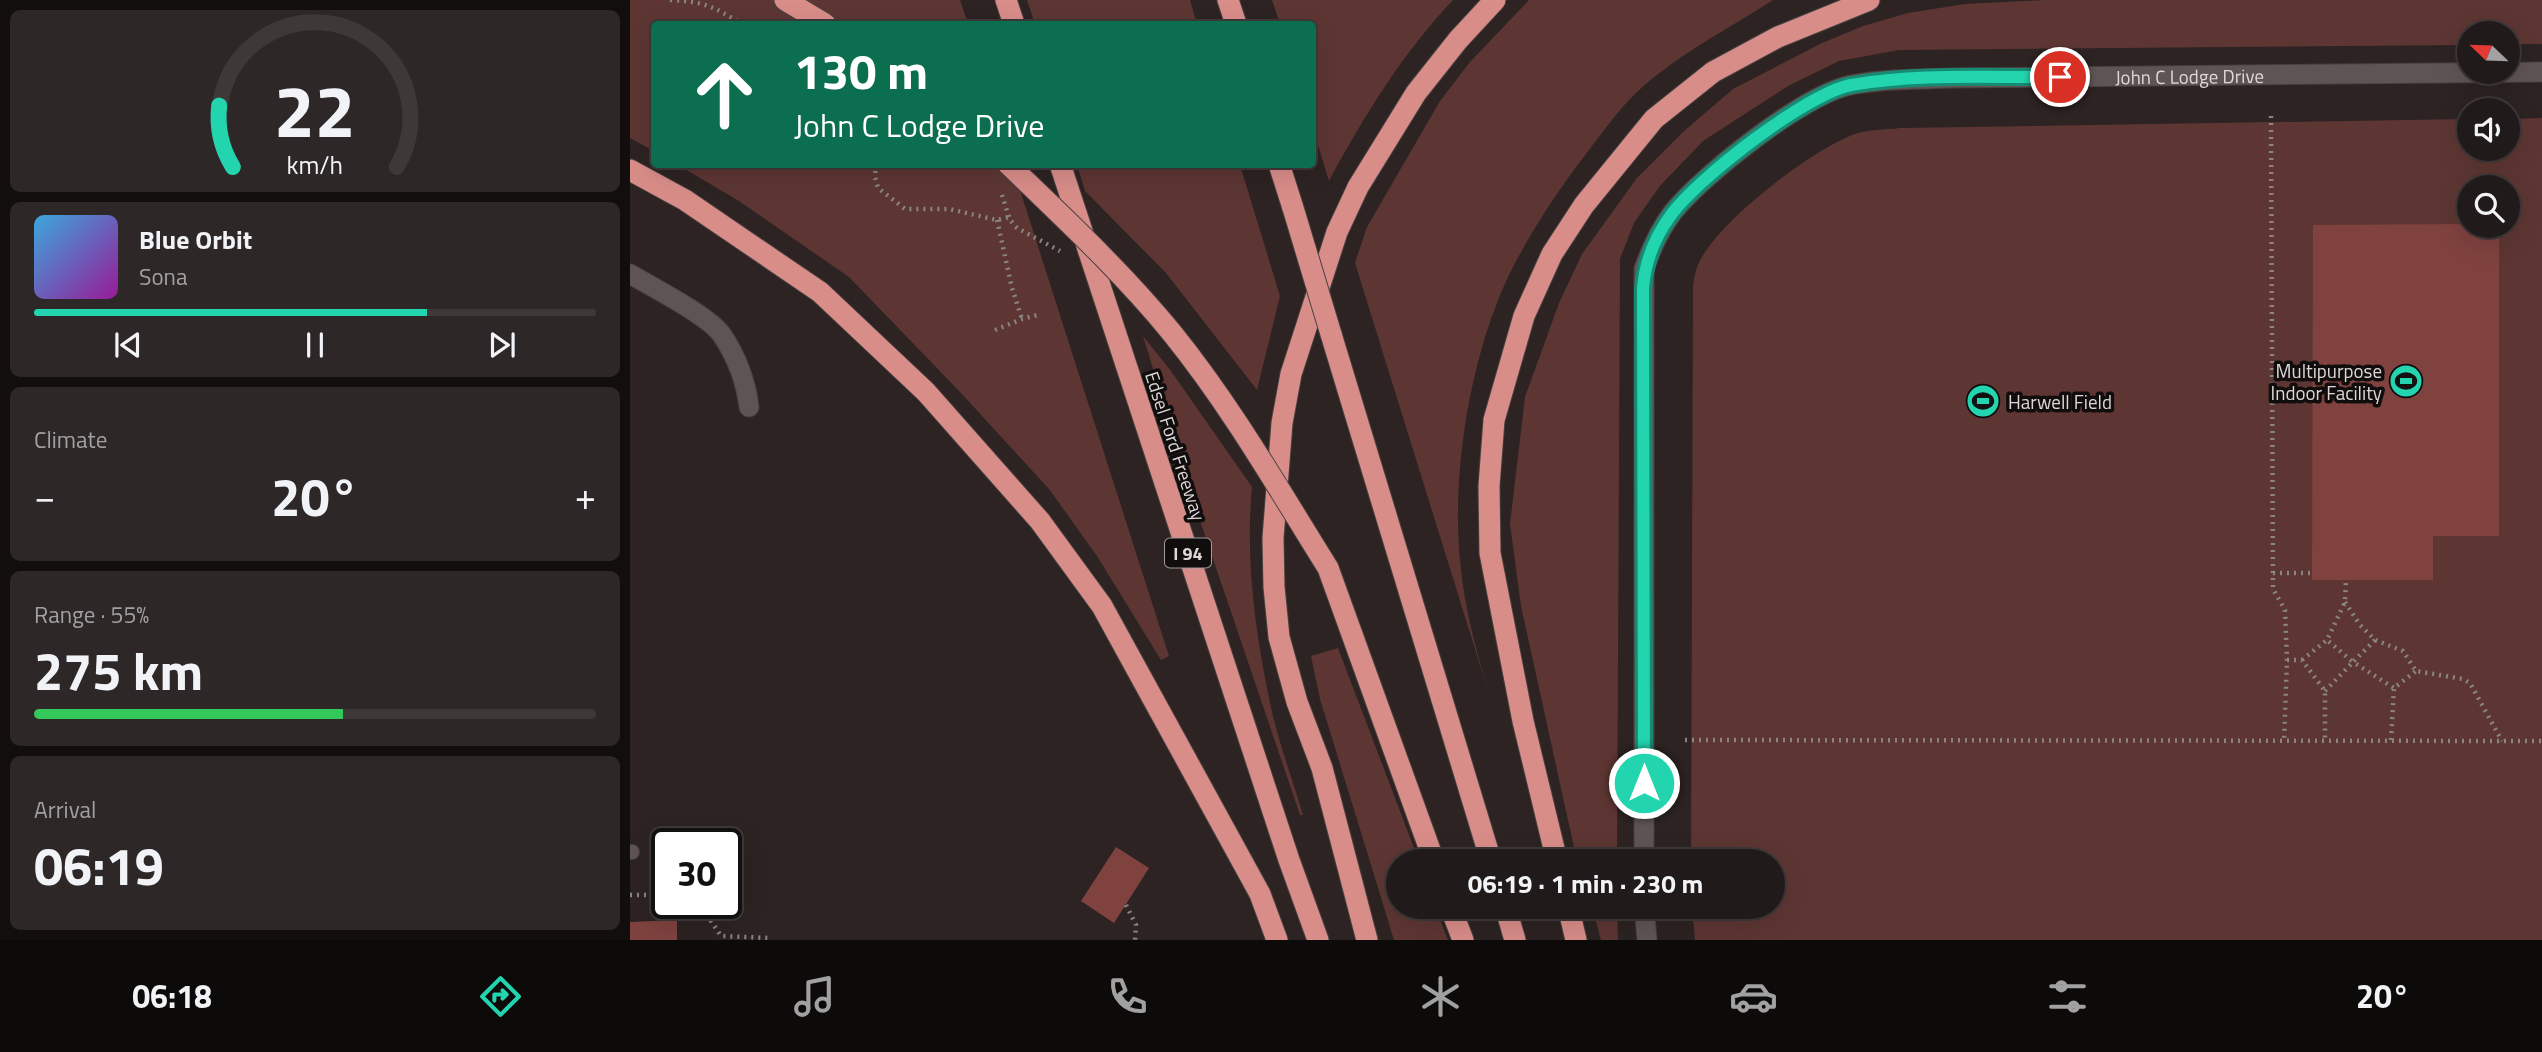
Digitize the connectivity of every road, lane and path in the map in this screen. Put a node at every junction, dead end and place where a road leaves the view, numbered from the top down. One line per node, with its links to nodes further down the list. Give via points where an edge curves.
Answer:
1 (670, 0): 7 (path, via 712,6)
2 (785, 0): 8 (highway)
3 (1006, 0): 9 (highway)
4 (1228, 0): 10 (highway)
5 (1495, 0): 59 (highway, via 1416,93 1358,187 1337,232 1291,374 1282,423 1273,538 1279,637 1322,768)
6 (1869, 0): 45 (highway, via 1778,37 1713,72 1654,119 1577,215 1552,254 1524,316 1494,420 1490,553)
7 (737, 21)
8 (820, 21)
9 (1013, 21)
10 (1235, 21)
11 (2542, 72): 46 (street, John C Lodge Drive, via 1952,78 1849,86 1798,110 1709,177 1671,215 1644,270)
12 (2271, 116): 25 (path)
13 (876, 168): 19 (path, via 878,188 905,209 949,209)
14 (1012, 168): 43 (highway, bridge, via 1115,266 1172,333 1225,403 1328,568)
15 (1061, 168): 58 (highway, Edsel Ford Freeway / I 94)
16 (1280, 168): 44 (highway, bridge)
17 (630, 170): 57 (highway, via 685,200 820,292 926,392 1040,522 1102,606 1260,894)
18 (1009, 218): 19 (path)
19 (997, 220): 22 (path)
20 (630, 274): 24 (street, via 721,334 744,378)
21 (1041, 314): 22 (path)
22 (1022, 319): 23 (path)
23 (995, 330)
24 (749, 407)
25 (2273, 573): 26 (path); 31 (path, via 2273,589 2285,610)
26 (2313, 573)
27 (2346, 580): 28 (path)
28 (2345, 602): 29 (path); 30 (path)
29 (2327, 640): 32 (path); 33 (path)
30 (2375, 640): 33 (path); 34 (path, via 2403,652)
31 (2287, 660): 32 (path); 39 (path)
32 (2302, 660): 36 (path)
33 (2353, 662): 35 (path); 36 (path)
34 (2416, 671): 35 (path); 40 (path, via 2470,683)
35 (2393, 688): 38 (path)
36 (2325, 691): 42 (path)
37 (1685, 740): 39 (path)
38 (2391, 740): 40 (path); 42 (path)
39 (2284, 741): 42 (path)
40 (2502, 741): 41 (path)
41 (2542, 741)
42 (2325, 742)
43 (1430, 849)
44 (1487, 849)
45 (1554, 849)
46 (1644, 849)
47 (630, 895): 48 (path)
48 (651, 895)
49 (1126, 905): 56 (path, via 1136,925)
50 (710, 919): 55 (path, via 721,936)
51 (1455, 919): 60 (highway)
52 (1509, 919): 61 (highway)
53 (1571, 919): 62 (highway)
54 (1645, 919): 63 (street)
55 (770, 940)
56 (1135, 940)
57 (1277, 940)
58 (1318, 940)
59 (1367, 940)
60 (1463, 940)
61 (1515, 940)
62 (1576, 940)
63 (1647, 940)

